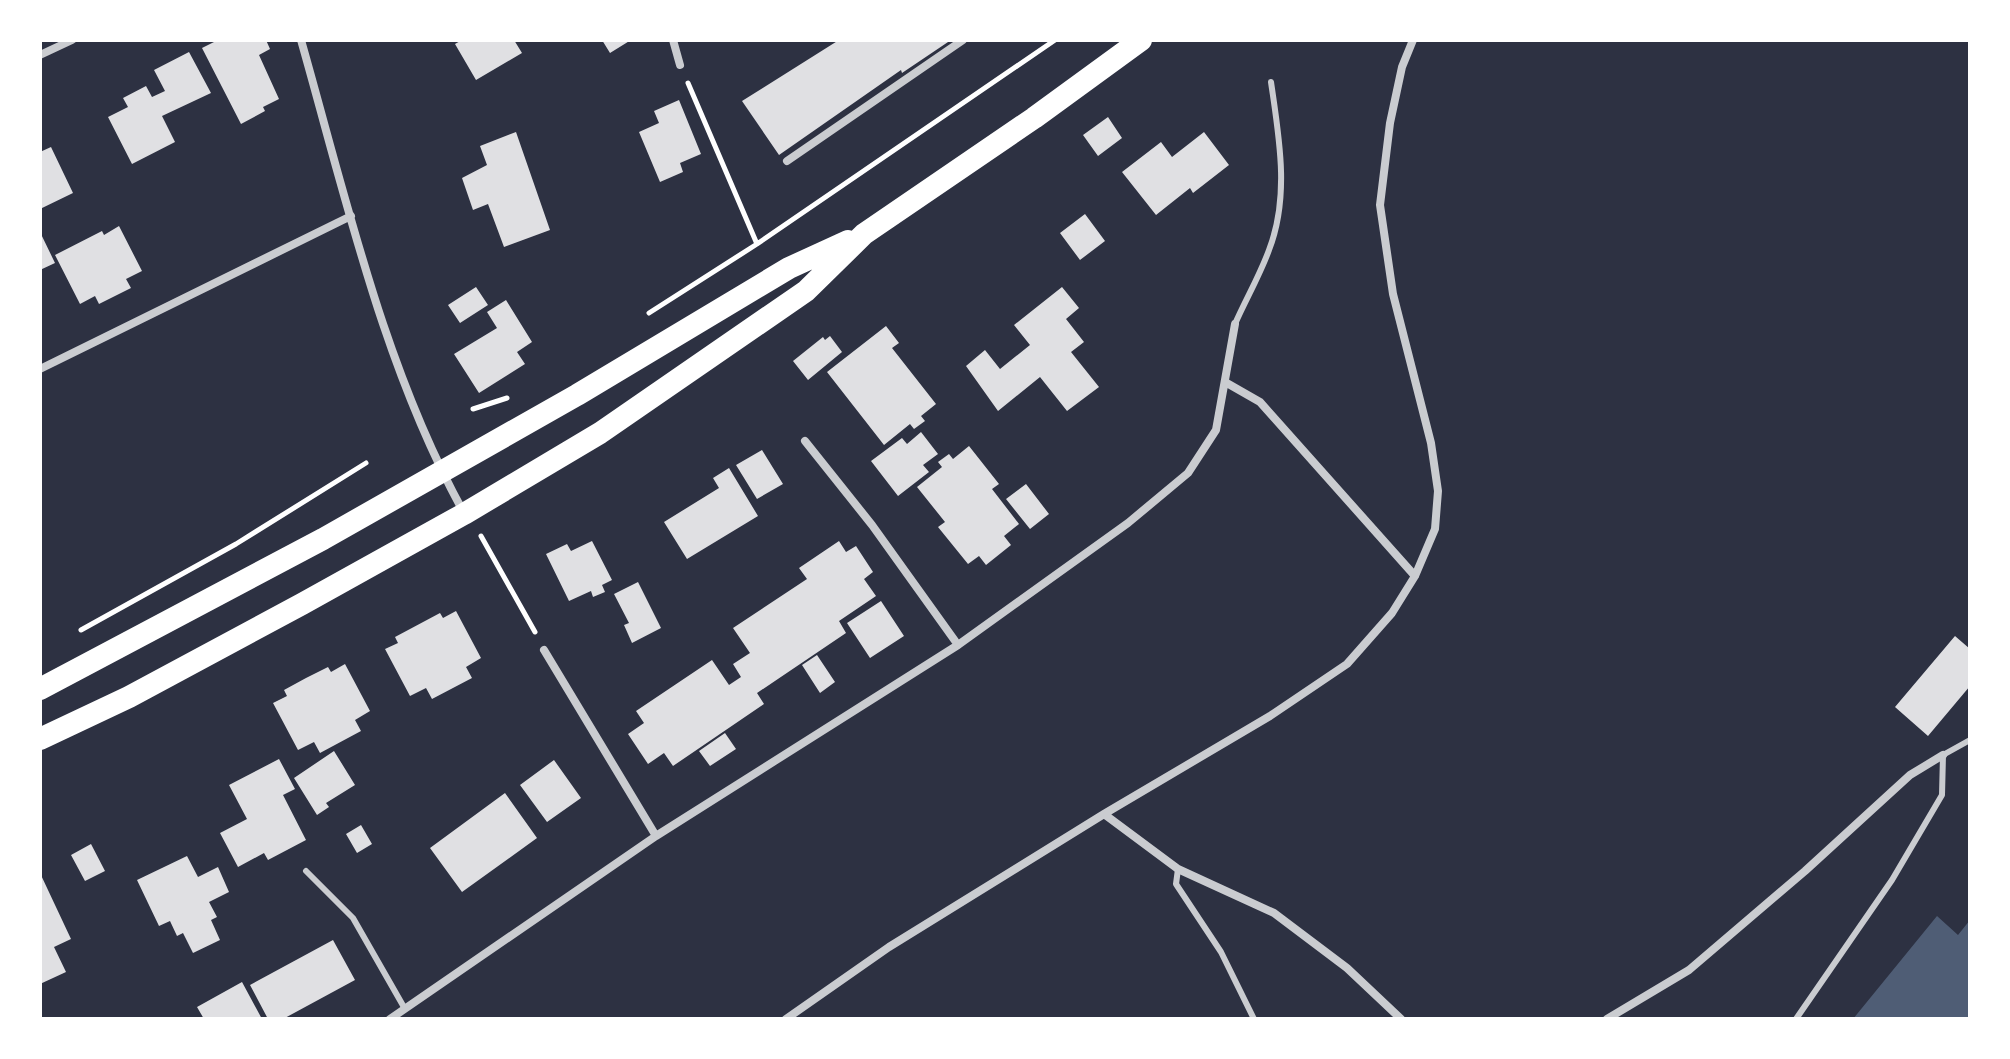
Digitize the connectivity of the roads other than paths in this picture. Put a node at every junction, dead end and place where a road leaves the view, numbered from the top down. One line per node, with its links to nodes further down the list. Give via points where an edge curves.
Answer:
1 (72, 40): 7 (street)
2 (301, 40): 11 (street)
3 (673, 40): 8 (street)
4 (963, 40): 10 (street)
5 (1141, 40): 12 (highway)
6 (1413, 40): 19 (street, via 1390,123 1380,205 1393,294 1438,491 1435,529)
7 (40, 55)
8 (680, 65)
9 (1271, 82): 13 (lane, via 1281,147 1276,227)
10 (787, 161)
11 (351, 216): 14 (street); 17 (street, via 372,289)
12 (864, 234): 17 (highway, via 789,268); 18 (highway, via 806,291)
13 (1235, 324): 15 (street)
14 (40, 369)
15 (1225, 382): 19 (street, via 1260,402); 20 (street, via 1216,430 1188,473 1128,523)
16 (805, 441): 20 (street)
17 (441, 472): 18 (street); 22 (highway)
18 (470, 521): 23 (highway)
19 (1415, 576): 26 (street, via 1392,613 1347,664)
20 (958, 645): 27 (street)
21 (544, 650): 27 (street)
22 (40, 689)
23 (40, 739)
24 (1970, 740): 25 (lane)
25 (1943, 755): 35 (street, via 1910,775 1689,970); 36 (lane, via 1942,795 1892,880)
26 (1104, 814): 28 (street); 32 (street, via 889,947)
27 (656, 836): 30 (street)
28 (1178, 869): 33 (lane, via 1176,884 1221,952); 34 (street, via 1274,913 1347,968)
29 (306, 871): 30 (lane, via 353,918)
30 (405, 1009): 31 (street)
31 (390, 1019)
32 (786, 1019)
33 (1254, 1019)
34 (1401, 1019)
35 (1607, 1019)
36 (1796, 1019)

